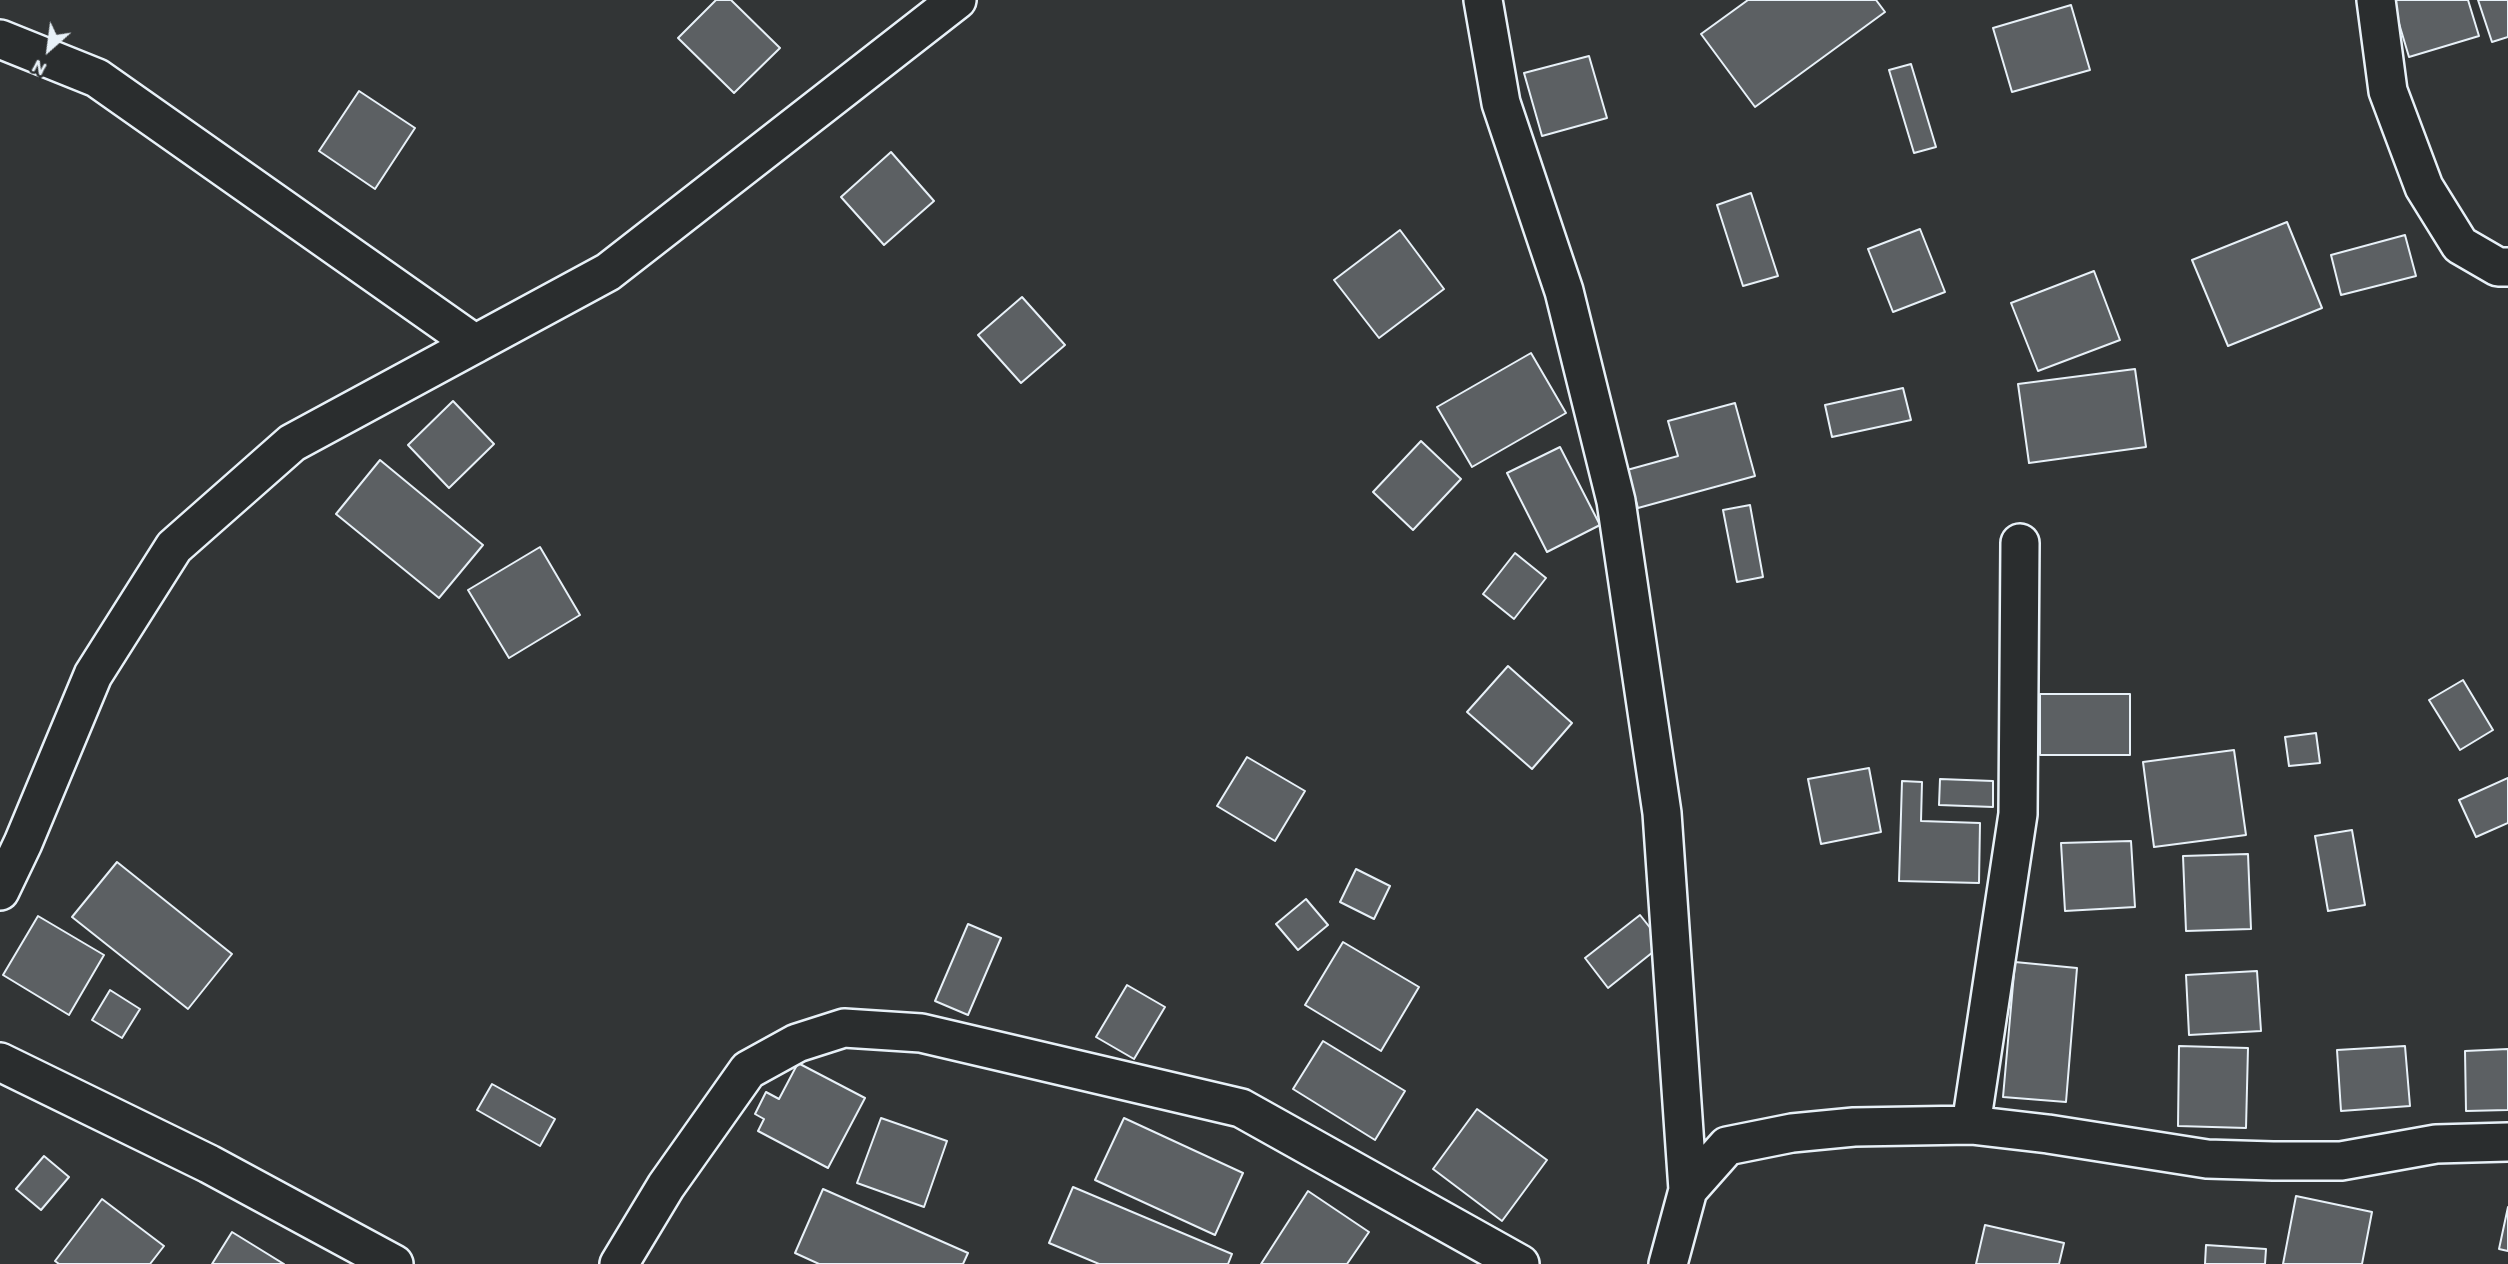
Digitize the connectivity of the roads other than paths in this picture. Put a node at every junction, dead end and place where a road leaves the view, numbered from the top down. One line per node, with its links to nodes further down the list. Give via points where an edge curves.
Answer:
1 (957, 0): 6 (street, via 608,272)
2 (1483, 0): 12 (street, via 1501,103 1564,291 1616,501 1662,813)
3 (2376, 0): 5 (street, via 2388,91 2424,187 2460,246 2498,267)
4 (0, 39): 6 (street, via 97,78)
5 (2508, 267)
6 (475, 344): 8 (street, via 292,443 174,547 93,676)
7 (2020, 543): 10 (street, via 2018,814)
8 (0, 891)
9 (0, 1062): 13 (street, via 208,1164)
10 (1971, 1125): 11 (street, via 2207,1159 2341,1161 2436,1144); 12 (street, via 1854,1127 1727,1146)
11 (2508, 1142)
12 (1688, 1190): 16 (street)
13 (394, 1264)
14 (618, 1264): 15 (street, via 666,1186 748,1070 797,1043 844,1028 921,1033 1241,1108)
15 (1520, 1264)
16 (1668, 1264)

